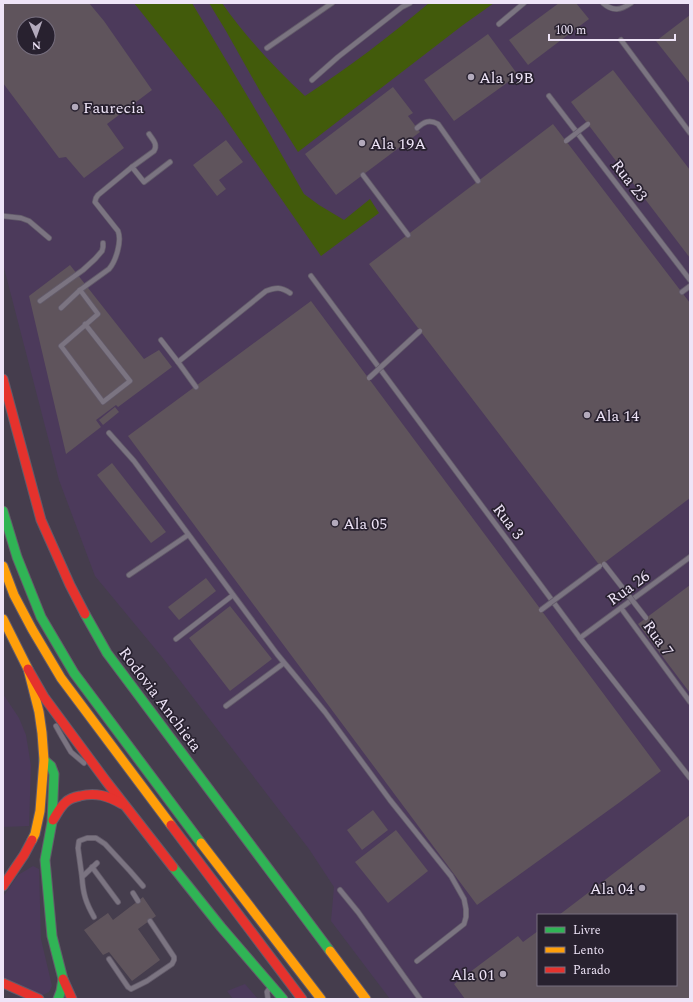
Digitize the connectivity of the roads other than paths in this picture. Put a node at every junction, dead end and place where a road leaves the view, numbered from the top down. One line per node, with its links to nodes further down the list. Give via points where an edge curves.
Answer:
1 (332, 3): 8 (lane)
2 (410, 3): 9 (lane, via 338,57)
3 (524, 3): 6 (lane)
4 (603, 3): 5 (lane, via 611,9 617,9)
5 (631, 3)
6 (499, 24)
7 (621, 40): 13 (lane)
8 (266, 48)
9 (312, 80)
10 (549, 96): 25 (lane, Rua 23)
11 (588, 124): 15 (lane, bridge)
12 (417, 128): 19 (lane, via 431,121 438,124)
13 (690, 133)
14 (149, 134): 17 (lane, via 156,148)
15 (566, 141)
16 (170, 162): 17 (lane, via 144,182)
17 (132, 167): 27 (lane, via 96,198 95,202 118,231 120,240 114,262 109,269)
18 (363, 175): 21 (lane)
19 (478, 181)
20 (3, 216): 22 (lane, via 29,221)
21 (408, 234)
22 (49, 238)
23 (103, 243): 30 (lane, via 102,251 95,259)
24 (311, 276): 50 (lane, Rua 3)
25 (690, 280)
26 (690, 286): 28 (lane)
27 (80, 290): 31 (lane); 32 (lane, via 98,314)
28 (682, 292)
29 (290, 293): 35 (lane, via 276,288 266,291)
30 (40, 301)
31 (61, 308)
32 (85, 324): 32 (lane, via 61,346 103,402 130,381)
33 (420, 331): 36 (lane, bridge)
34 (161, 340): 35 (lane)
35 (178, 362): 38 (lane)
36 (369, 378)
37 (3, 380): 91 (main road, Rodovia Anchieta, via 41,520 70,585 107,653)
38 (196, 386)
39 (109, 433): 41 (lane, via 134,461)
40 (3, 511): 90 (main road, via 17,557 41,617 74,673)
41 (188, 535): 44 (lane); 45 (lane)
42 (690, 557): 46 (lane, Rua 26)
43 (3, 566): 89 (main road, via 14,596 61,678)
44 (129, 575)
45 (233, 595): 51 (lane); 52 (lane)
46 (621, 608): 50 (lane, Rua 26); 55 (lane, Rua 7)
47 (541, 610): 48 (lane, bridge, via 602,565)
48 (646, 618)
49 (3, 619): 53 (main road)
50 (580, 638): 62 (lane, Rua 3)
51 (176, 639)
52 (284, 663): 56 (lane); 80 (lane, via 325,712 390,800 451,876 464,899 464,924)
53 (28, 669): 54 (main road); 59 (main road, via 39,712)
54 (44, 697): 57 (lane); 63 (main road)
55 (690, 702)
56 (226, 706)
57 (52, 717)
58 (55, 724): 60 (lane, via 71,752)
59 (44, 760): 65 (main road, via 53,768 54,774); 66 (main road, via 38,823)
60 (87, 767)
61 (94, 771): 63 (lane)
62 (690, 778)
63 (106, 780): 64 (main road)
64 (126, 806): 65 (main road, via 104,795 78,796 63,805); 83 (main road, via 221,927)
65 (52, 822): 67 (main road)
66 (24, 855): 67 (main road, via 40,855); 71 (main road)
67 (45, 860): 81 (main road, via 52,936)
68 (96, 863): 69 (lane)
69 (92, 867): 70 (lane); 76 (lane)
70 (82, 877): 72 (lane, via 78,848 80,841 96,838 105,844); 77 (lane, via 82,890)
71 (3, 886)
72 (143, 886)
73 (340, 890): 92 (lane)
74 (133, 893): 75 (lane)
75 (138, 901)
76 (118, 902)
77 (94, 917)
78 (150, 920): 79 (lane, via 174,957 172,964 131,989)
79 (109, 959)
80 (417, 961)
81 (63, 979): 85 (main road); 86 (main road)
82 (3, 983): 84 (main road)
83 (271, 985): 87 (lane, via 267,992); 88 (main road)
84 (39, 999)
85 (58, 999)
86 (72, 999)
87 (268, 999)
88 (283, 999)
89 (302, 999)
90 (321, 999)
91 (366, 999)
92 (420, 999)

